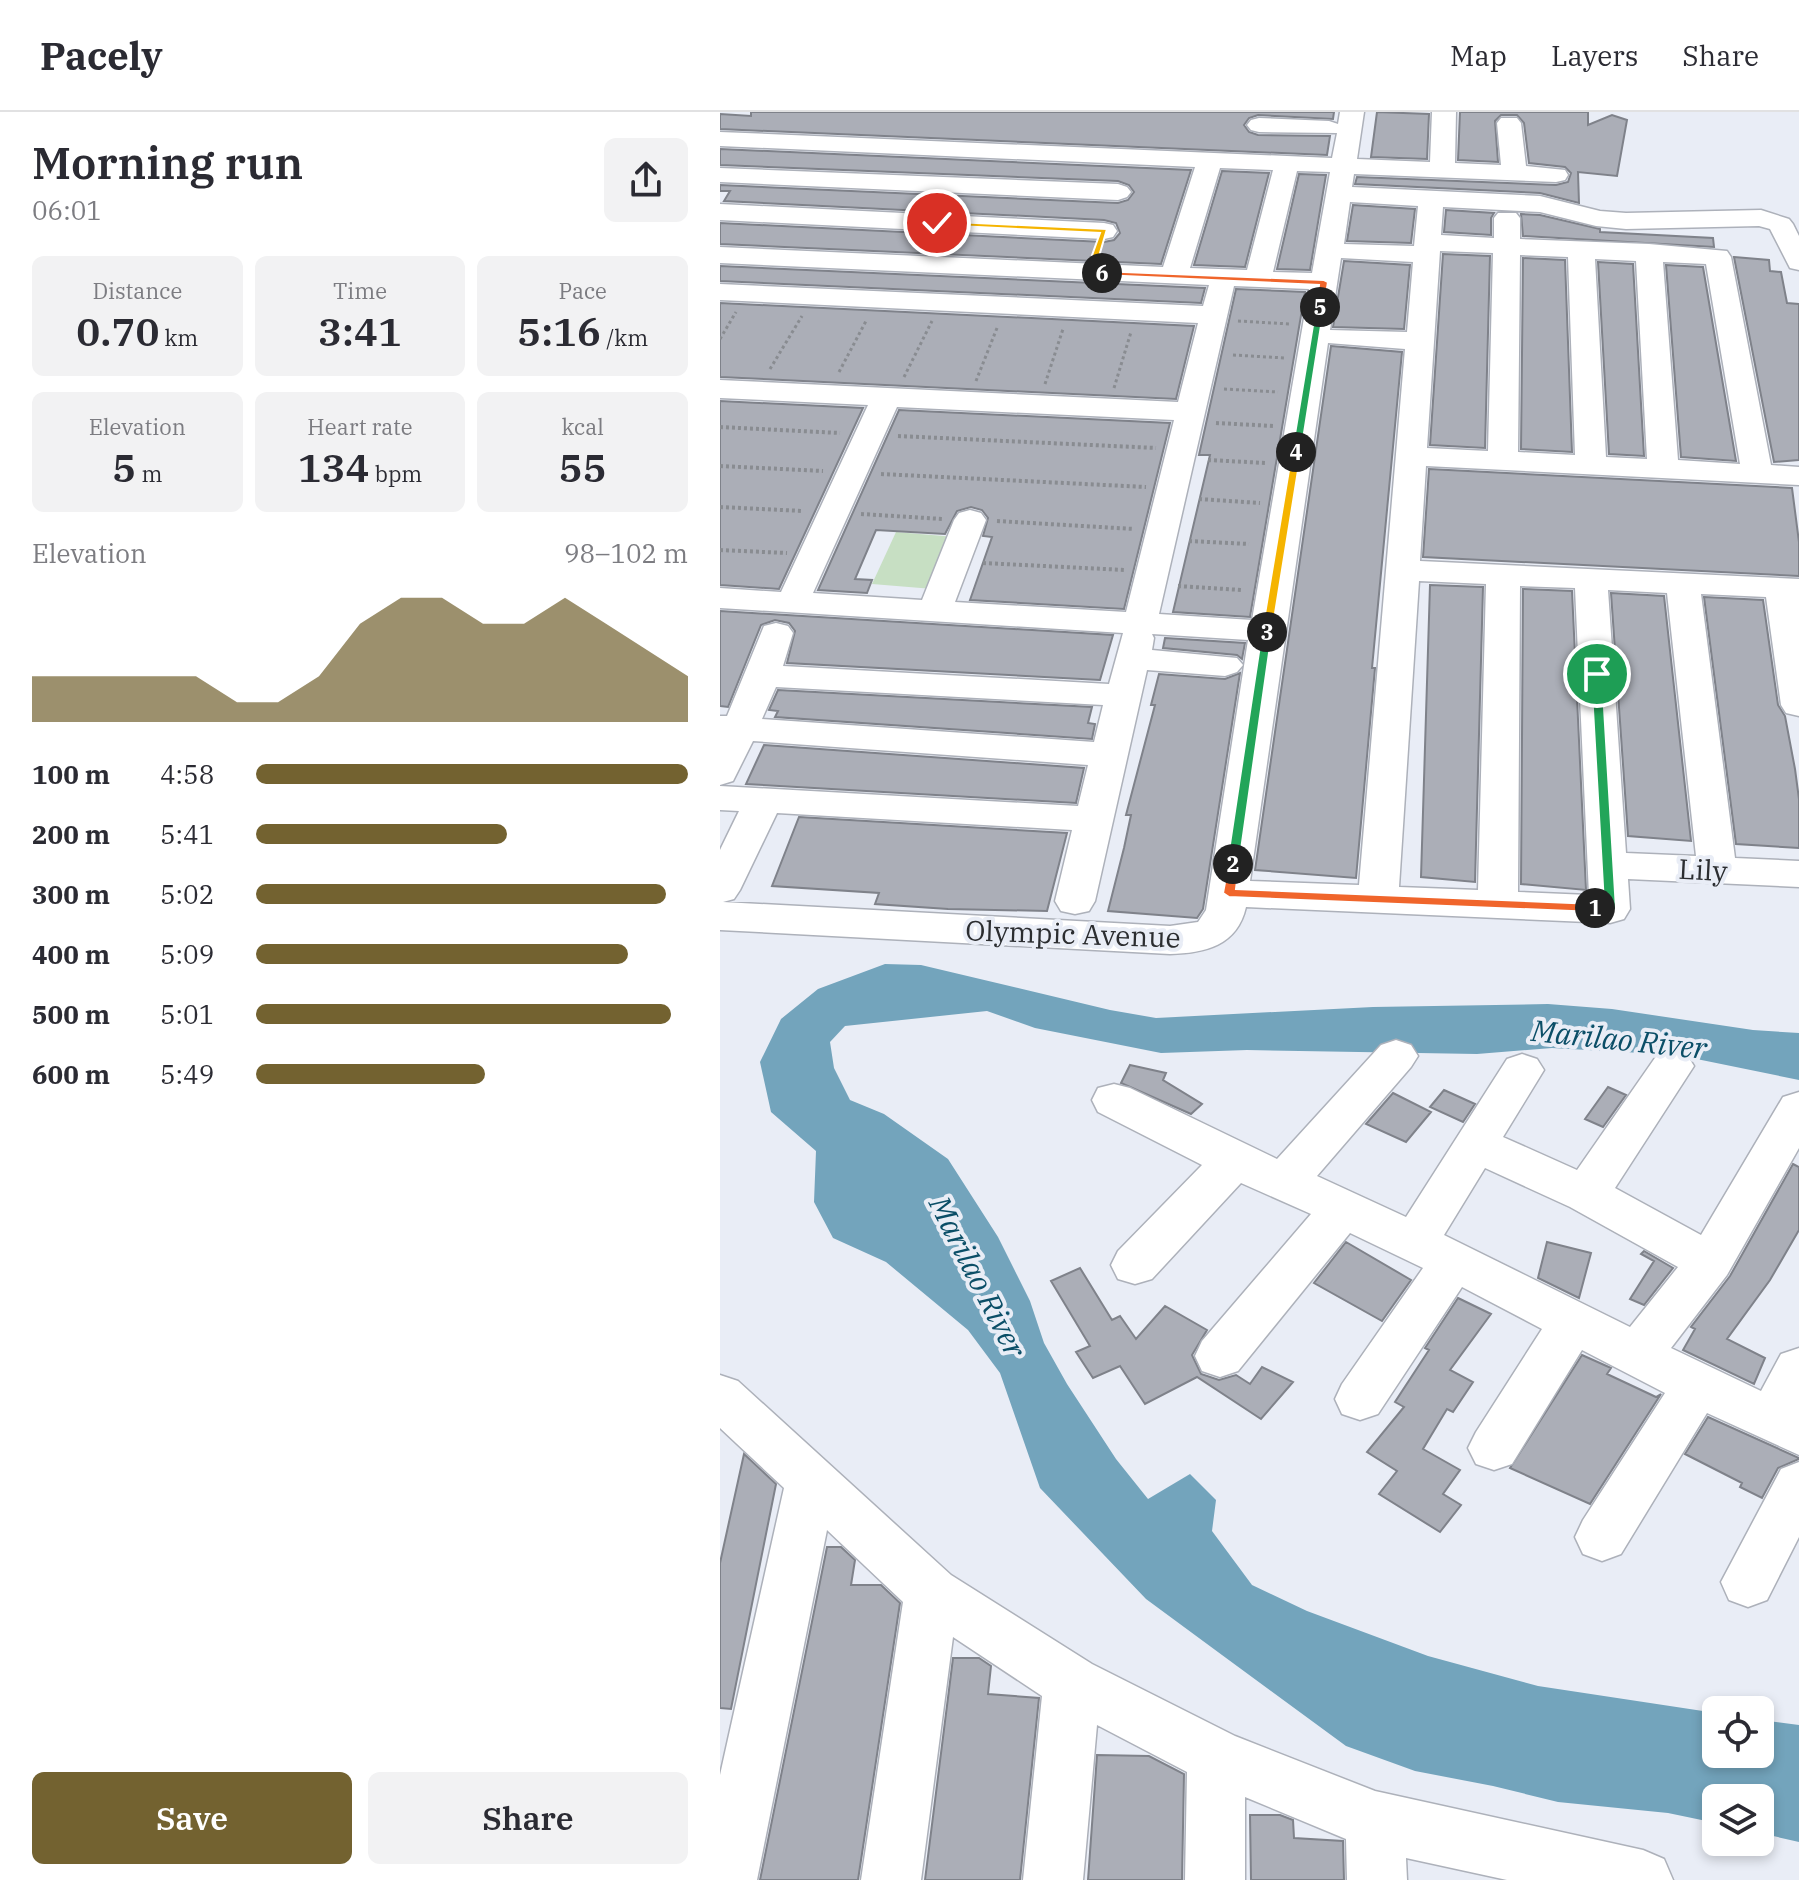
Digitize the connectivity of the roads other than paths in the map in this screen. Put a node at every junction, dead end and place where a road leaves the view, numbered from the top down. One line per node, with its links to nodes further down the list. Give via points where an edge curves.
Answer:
1 (1444, 112): 17 (street)
2 (900, 119): 7 (street)
3 (1340, 120): 5 (street); 15 (street, Olympic Avenue)
4 (1509, 123): 12 (street)
5 (1255, 125): 10 (street)
6 (720, 139): 7 (street)
7 (886, 146): 8 (street); 16 (street)
8 (1131, 156): 9 (street); 19 (street)
9 (1210, 159): 10 (street); 31 (street)
10 (1248, 160): 11 (street)
11 (1287, 162): 15 (street); 33 (street)
12 (1514, 173): 14 (street); 17 (street)
13 (720, 175): 16 (street)
14 (1556, 175)
15 (1341, 180): 17 (street); 34 (street, Olympic Avenue)
16 (868, 181): 19 (street)
17 (1436, 184): 23 (street); 29 (street, via 1607,220 1772,220 1786,231)
18 (720, 212): 21 (street)
19 (1111, 212): 21 (street); 30 (street)
20 (1507, 215): 22 (street)
21 (853, 219): 28 (street)
22 (1507, 245): 23 (street); 24 (street); 44 (street)
23 (1427, 249): 25 (street); 39 (street)
24 (1581, 249): 26 (street); 45 (street)
25 (1347, 251)
26 (1649, 252): 46 (street); 47 (street, via 1719,258)
27 (720, 255): 28 (street)
28 (827, 260): 30 (street); 36 (street)
29 (1799, 262)
30 (1090, 272): 31 (street)
31 (1174, 276): 32 (street)
32 (1223, 278): 33 (street); 37 (street)
33 (1258, 279): 34 (street)
34 (1324, 282): 58 (street, Olympic Avenue)
35 (720, 292): 36 (street)
36 (810, 296): 37 (street)
37 (1213, 317): 42 (street)
38 (1337, 337): 39 (street)
39 (1422, 341): 43 (street)
40 (720, 389): 41 (street)
41 (891, 397): 42 (street, via 1108,408); 57 (street)
42 (1182, 445): 59 (street)
43 (1411, 456): 44 (street); 50 (street)
44 (1503, 461): 45 (street)
45 (1591, 465): 46 (street)
46 (1663, 468): 47 (street)
47 (1757, 474): 48 (street)
48 (1799, 477)
49 (970, 520): 56 (street)
50 (1402, 570): 51 (street); 75 (street)
51 (1503, 575): 52 (street); 77 (street)
52 (1591, 579): 53 (street); 70 (street)
53 (1683, 583): 54 (street); 71 (street)
54 (1790, 589): 63 (street)
55 (720, 598): 57 (street)
56 (935, 611): 57 (street); 59 (street)
57 (784, 618): 61 (street)
58 (1267, 631): 59 (street); 74 (street, Olympic Avenue)
59 (1136, 640): 60 (street); 62 (street)
60 (1225, 665)
61 (763, 676): 62 (street); 64 (street)
62 (1123, 695): 65 (street)
63 (1799, 705)
64 (730, 728): 65 (street); 66 (street)
65 (1109, 755): 69 (street)
66 (720, 773)
67 (720, 798): 68 (street)
68 (764, 800): 69 (street); 73 (street)
69 (1094, 819): 76 (street)
70 (1607, 865): 71 (street, Lily); 77 (street, via 1610,909)
71 (1717, 871): 72 (street, Lily)
72 (1799, 874)
73 (720, 890)
74 (1229, 893): 75 (street); 78 (street, Olympic Avenue, via 1220,927 1190,939)
75 (1378, 899): 77 (street)
76 (1075, 901)
77 (1498, 904)
78 (720, 916)
79 (1396, 1056): 86 (street)
80 (1672, 1066): 87 (street)
81 (1522, 1070): 84 (street)
82 (1114, 1100): 85 (street)
83 (1799, 1109): 90 (street)
84 (1475, 1144): 87 (street); 89 (street)
85 (1234, 1161): 86 (street); 91 (street)
86 (1285, 1181): 88 (street)
87 (1586, 1194): 90 (street)
88 (1343, 1208): 89 (street); 94 (street)
89 (1435, 1252): 92 (street); 98 (street)
90 (1710, 1262): 93 (street)
91 (1135, 1265)
92 (1573, 1322): 93 (street); 100 (street)
93 (1638, 1353): 96 (street)
94 (1220, 1356)
95 (1799, 1369): 99 (street)
96 (1697, 1385): 99 (street); 103 (street)
97 (720, 1396): 101 (street)
98 (1360, 1399)
99 (1786, 1426)
100 (1494, 1448)
101 (811, 1482): 105 (street); 110 (street)
102 (1799, 1485): 104 (street)
103 (1602, 1537)
104 (1748, 1582)
105 (932, 1593): 106 (street); 111 (street)
106 (1072, 1683): 107 (street); 112 (street)
107 (1216, 1757): 108 (street); 113 (street)
108 (1375, 1821): 109 (street); 114 (street)
109 (1536, 1869): 115 (street)
110 (727, 1880)
111 (891, 1880)
112 (1053, 1880)
113 (1215, 1880)
114 (1377, 1880)
115 (1643, 1880)

